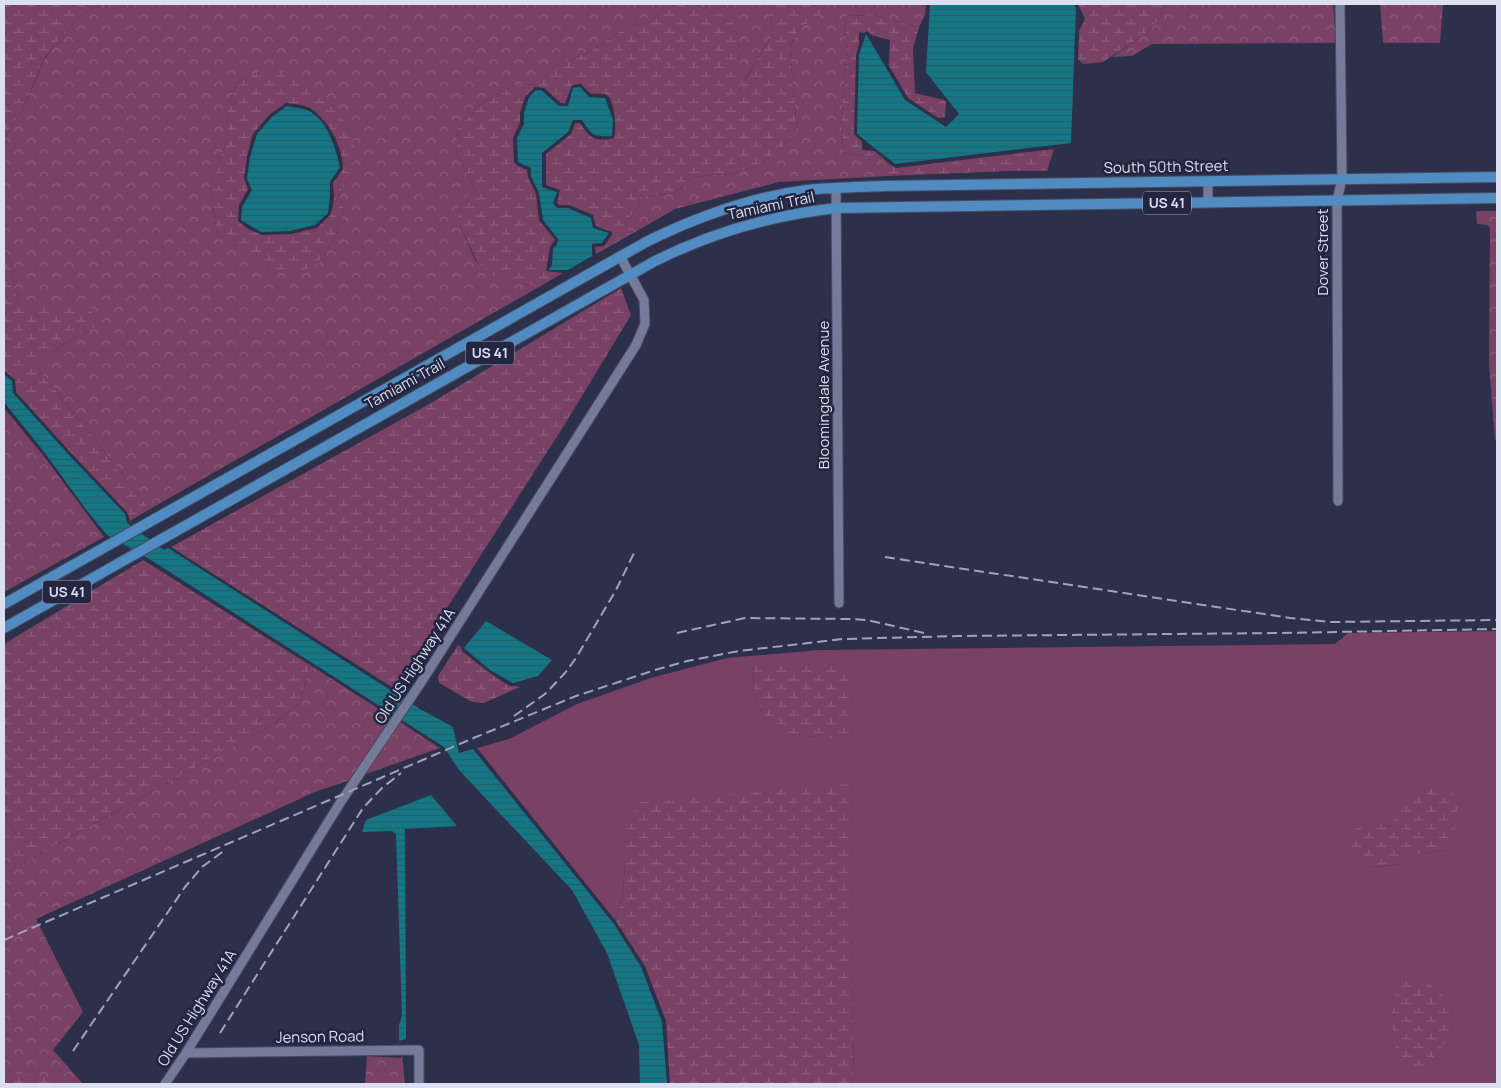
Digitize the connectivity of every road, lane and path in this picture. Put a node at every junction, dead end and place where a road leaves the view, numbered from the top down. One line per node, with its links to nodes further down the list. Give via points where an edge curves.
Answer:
1 (1340, 4): 3 (street, Dover Street)
2 (1497, 177): 3 (main road, South 50th Street / US 41)
3 (1342, 179): 4 (main road, South 50th Street / US 41); 7 (street, Dover Street)
4 (1208, 181): 5 (main road, South 50th Street / US 41); 8 (street)
5 (836, 188): 9 (street, Bloomingdale Avenue); 10 (main road, Tamiami Trail / US 41, via 778,194 745,202 671,230)
6 (1497, 198): 7 (main road, US 41)
7 (1337, 200): 8 (main road, US 41); 12 (street, Dover Street)
8 (1208, 202): 9 (main road, US 41)
9 (837, 208): 11 (main road, Tamiami Trail / US 41, via 782,216 728,230 679,249); 13 (street, Bloomingdale Avenue)
10 (620, 256): 11 (street, Old US Highway 41A); 14 (main road, Tamiami Trail / US 41)
11 (630, 274): 15 (main road, Tamiami Trail / US 41); 16 (street, Old US Highway 41A, via 644,300 644,324 636,345 396,722 340,803)
12 (1338, 501)
13 (839, 603)
14 (4, 604)
15 (4, 628)
16 (186, 1053): 17 (street, Old US Highway 41A); 18 (street, Jenson Road, via 419,1050)
17 (165, 1084)
18 (419, 1084)

